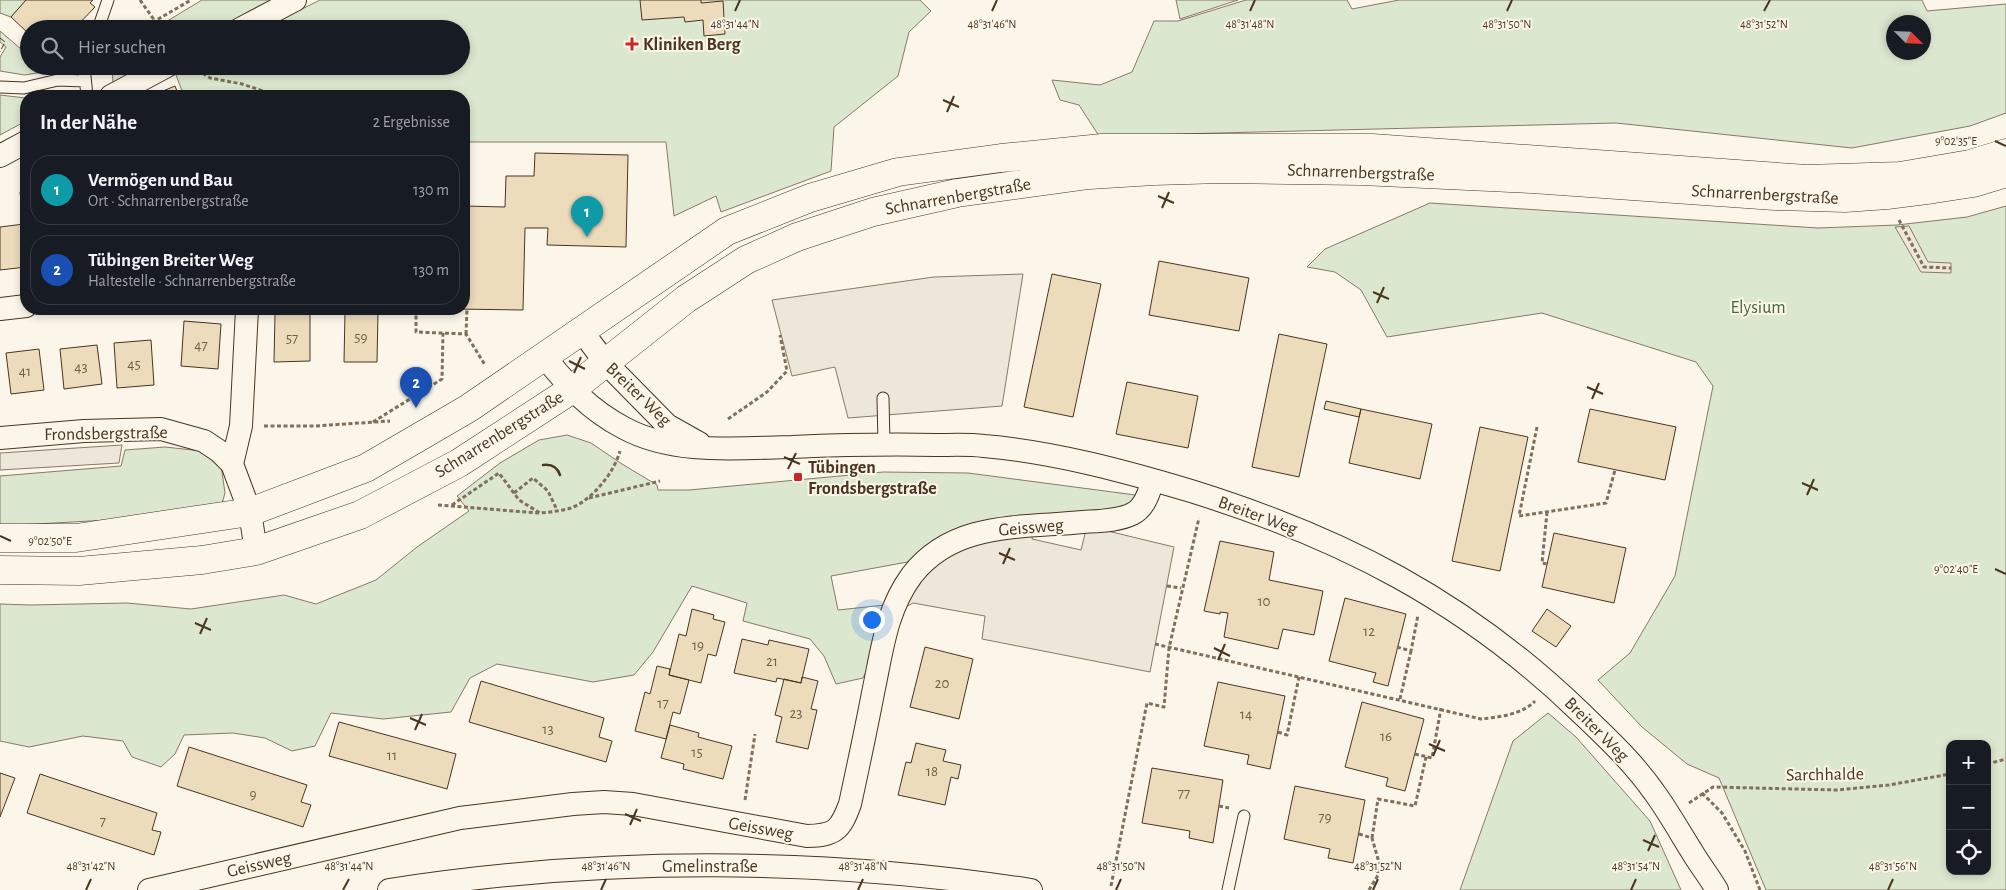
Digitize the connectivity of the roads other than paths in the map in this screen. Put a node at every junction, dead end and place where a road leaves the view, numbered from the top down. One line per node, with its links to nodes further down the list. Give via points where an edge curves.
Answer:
1 (108, 0): 3 (lane)
2 (295, 0): 4 (street)
3 (101, 20)
4 (257, 20)
5 (84, 75): 7 (lane)
6 (151, 75): 10 (street)
7 (85, 81): 8 (lane, via 58,80 24,88); 9 (lane)
8 (0, 87)
9 (86, 90)
10 (122, 90)
11 (20, 145): 13 (street)
12 (2006, 153): 18 (street, Schnarrenbergstraße, via 1970,164 1900,176 1807,179 1372,148 1102,148 1001,158 898,172 810,198 727,231)
13 (0, 156)
14 (2006, 173): 20 (street, Schnarrenbergstraße, via 1934,189 1845,198 1317,170 1154,170 1018,184 957,193 873,212 798,237 746,260 686,299)
15 (20, 307): 16 (street)
16 (0, 309)
17 (247, 315): 26 (street, via 241,426)
18 (581, 330): 19 (street, Schnarrenbergstraße); 20 (street, Breiter Weg)
19 (543, 355): 21 (street, Breiter Weg); 28 (street, Schnarrenbergstraße, via 469,408 366,468)
20 (605, 362): 21 (street, Schnarrenbergstraße); 25 (street, Breiter Weg, via 667,425)
21 (571, 390): 25 (street, Breiter Weg, via 597,412 627,430 667,443); 30 (street, Schnarrenbergstraße, via 459,463 360,515)
22 (883, 398): 24 (lane)
23 (0, 438): 26 (street, Frondsbergstraße, via 161,429 204,440)
24 (884, 444): 25 (street, Breiter Weg); 27 (street, Breiter Weg, via 984,446 1062,458)
25 (706, 448)
26 (232, 464): 28 (street, Frondsbergstraße)
27 (1153, 480): 33 (street, Breiter Weg, via 1230,503 1323,539 1402,578 1475,624 1553,686 1630,762 1653,790); 35 (street, Geissweg, via 1142,505 1132,514 1097,521 983,531 950,542 913,574 897,598 884,635 850,804 844,822 835,831 807,836 633,804 573,804 460,818)
28 (250, 512): 29 (street, Schnarrenbergstraße, via 76,538); 30 (street, Frondsbergstraße)
29 (0, 538)
30 (256, 551): 31 (street, Schnarrenbergstraße, via 202,560 79,571)
31 (0, 570)
32 (1244, 816): 38 (lane)
33 (1692, 853): 39 (street, Breiter Weg); 40 (street, Breiter Weg)
34 (872, 881): 36 (street, Gmelinstraße, via 784,867 648,866 514,874); 37 (street, Gmelinstraße)
35 (149, 890)
36 (389, 890)
37 (1030, 890)
38 (1228, 890)
39 (1704, 890)
40 (1717, 890)

